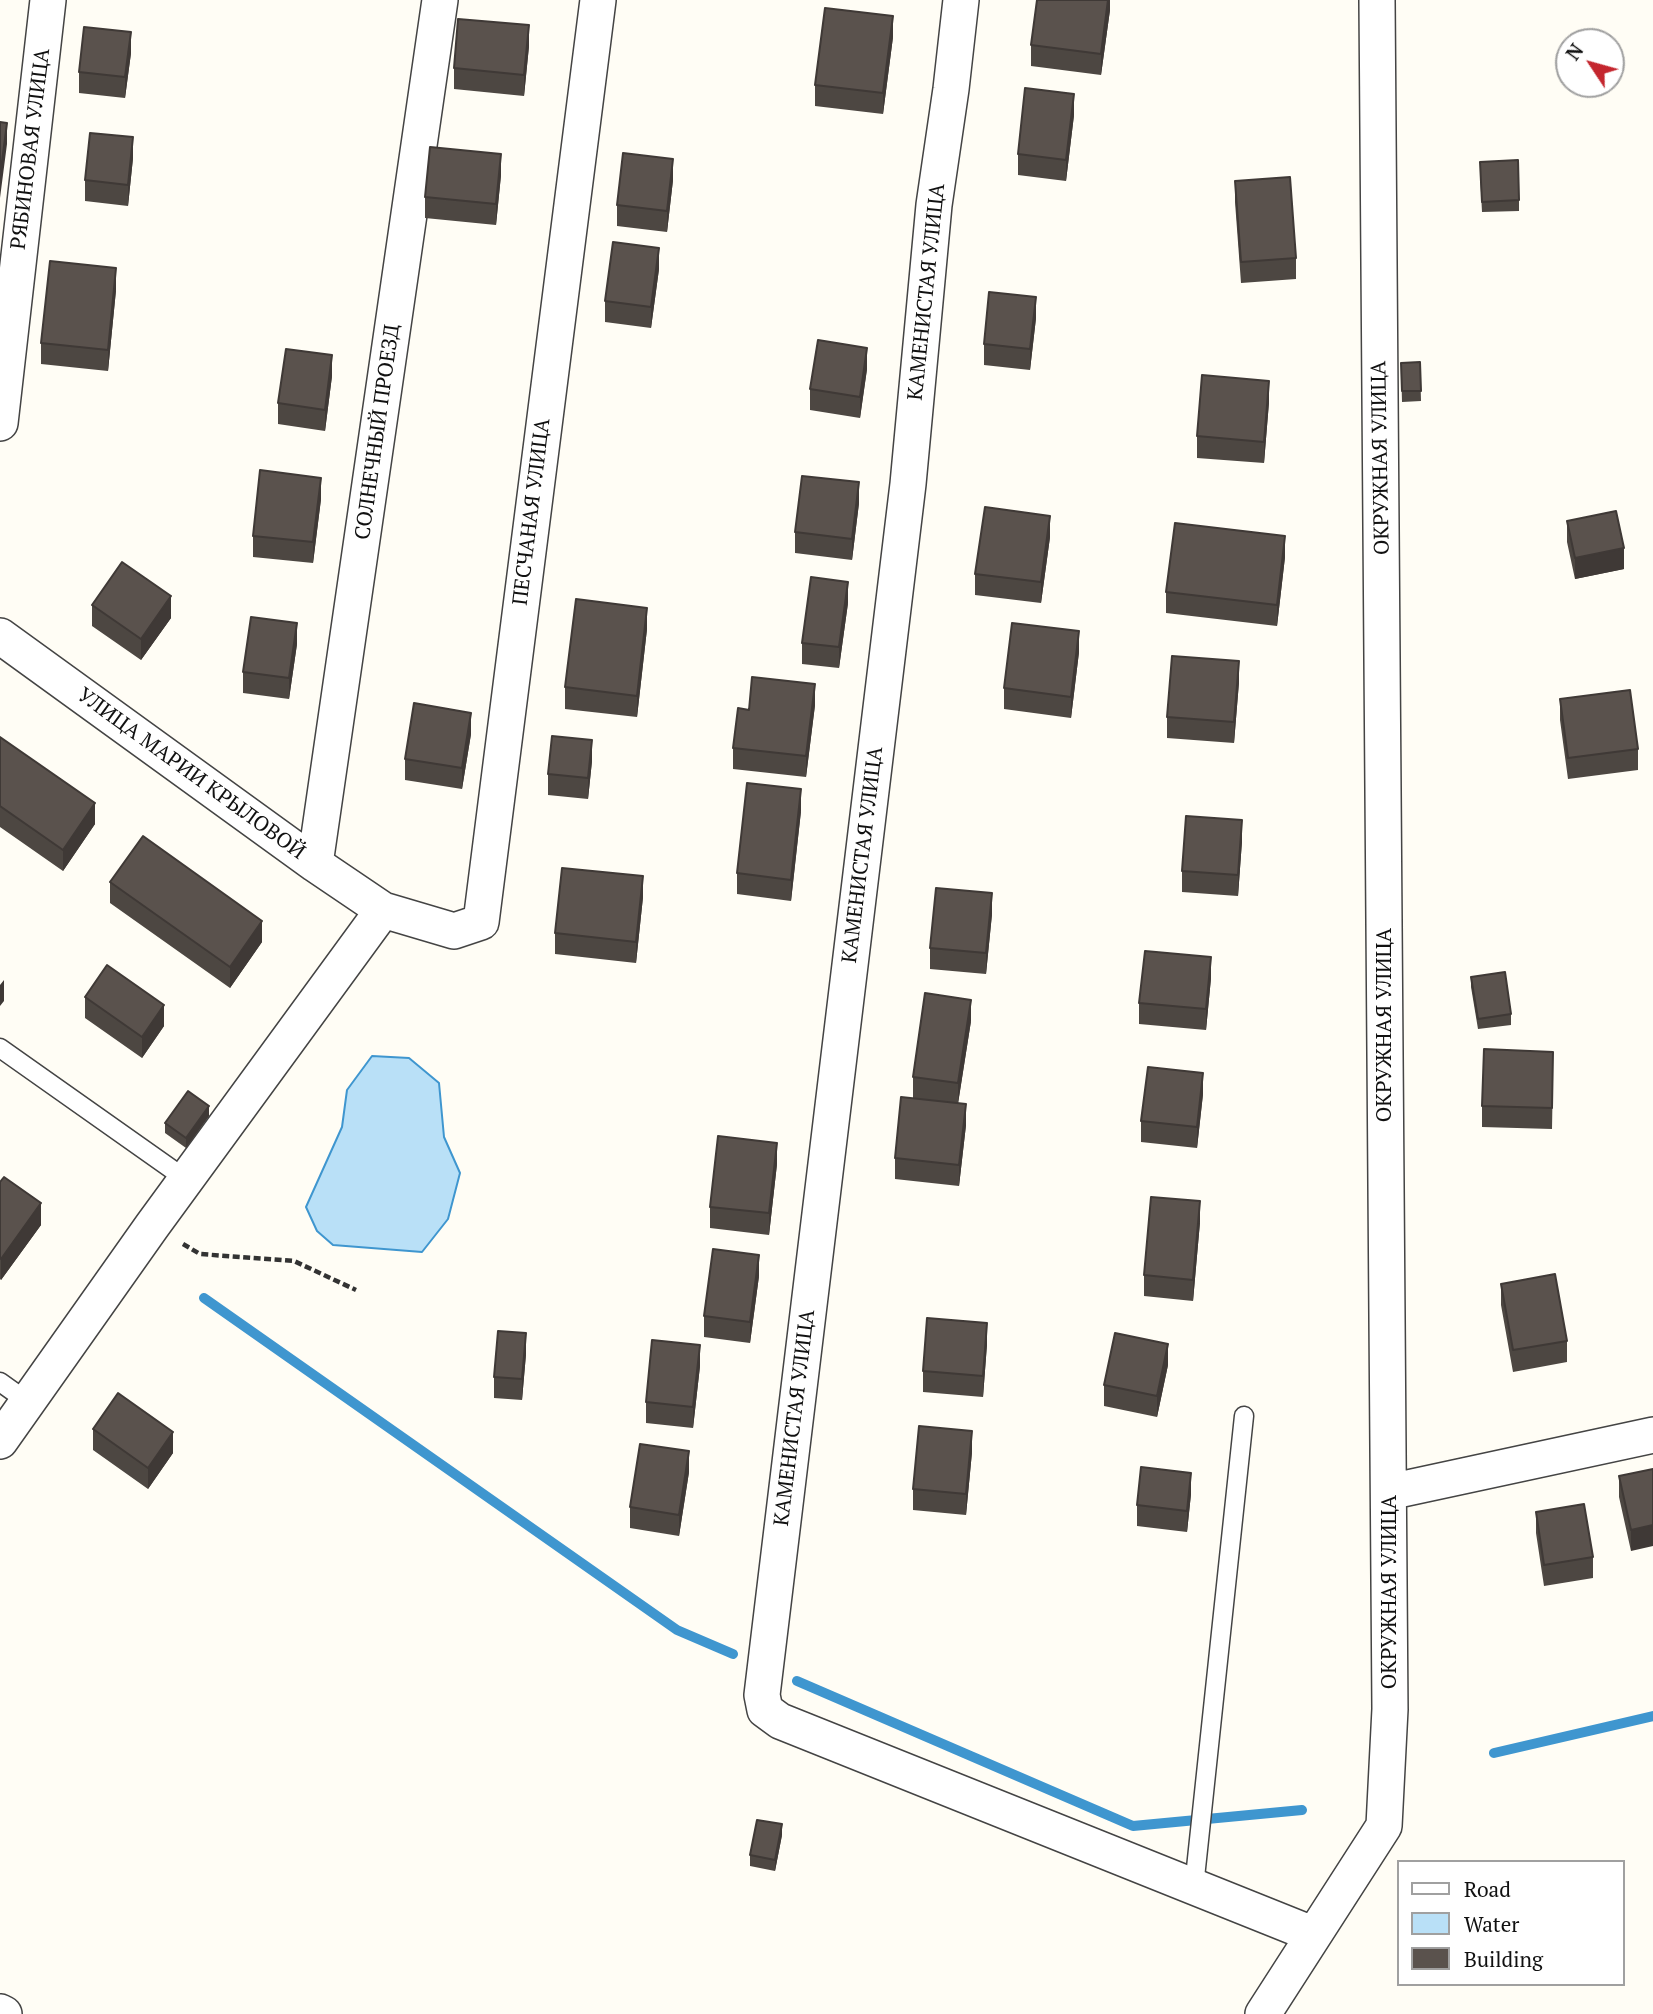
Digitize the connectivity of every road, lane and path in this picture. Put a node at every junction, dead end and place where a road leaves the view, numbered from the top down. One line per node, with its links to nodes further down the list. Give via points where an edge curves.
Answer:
1 (48, 0): 6 (street, РЯБИНОВАЯ УЛИЦА)
2 (440, 0): 8 (street, СОЛНЕЧНЫЙ ПРОЕЗД)
3 (598, 0): 9 (street, ПЕСЧАНАЯ УЛИЦА, via 481,922 454,932)
4 (961, 0): 20 (street, КАМЕНИСТАЯ УЛИЦА, via 934,205 907,498 762,1695 765,1710 780,1721)
5 (1377, 0): 19 (street, ОКРУЖНАЯ УЛИЦА)
6 (0, 423)
7 (0, 636): 8 (street, УЛИЦА МАРИИ КРЫЛОВОЙ)
8 (315, 864): 9 (street, УЛИЦА МАРИИ КРЫЛОВОЙ)
9 (383, 910): 11 (street)
10 (0, 1048): 11 (lane)
11 (187, 1180): 12 (street)
12 (152, 1226): 13 (path, via 200,1254 294,1261); 15 (street)
13 (356, 1290)
14 (0, 1382): 15 (lane)
15 (28, 1402): 18 (street)
16 (1244, 1416): 20 (lane)
17 (1653, 1435): 19 (street)
18 (0, 1441)
19 (1389, 1492): 21 (street, ОКРУЖНАЯ УЛИЦА, via 1390,1709 1384,1826)
20 (1194, 1887): 21 (street)
21 (1312, 1934): 22 (street, ОКРУЖНАЯ УЛИЦА)
22 (1263, 2014)

